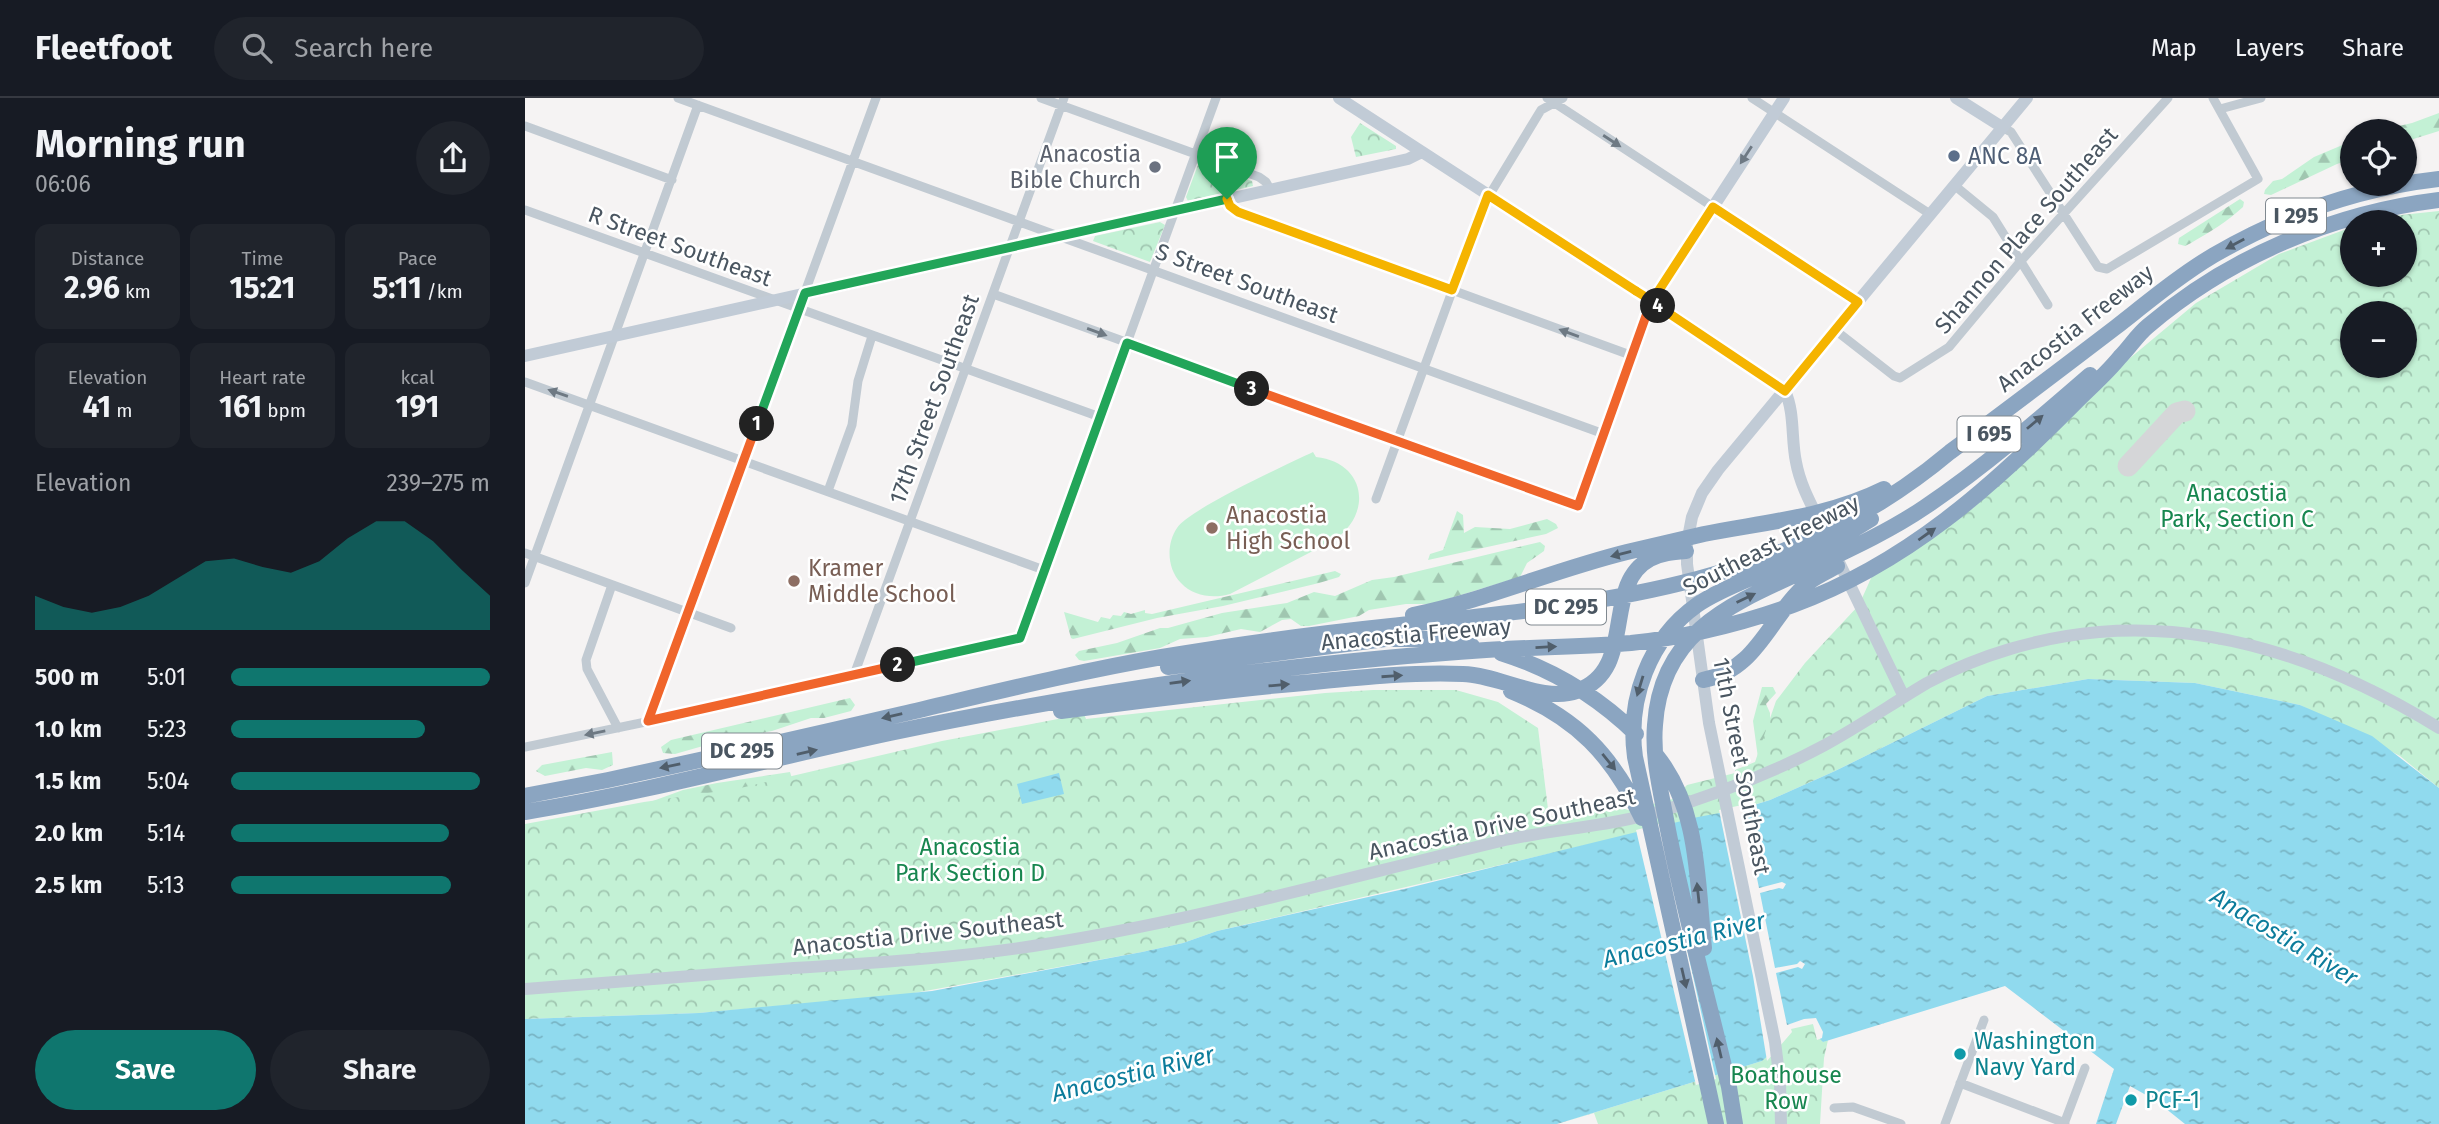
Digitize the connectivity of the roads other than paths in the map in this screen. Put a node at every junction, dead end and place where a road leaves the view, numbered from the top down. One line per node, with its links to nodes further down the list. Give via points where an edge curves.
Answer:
1 (678, 98): 16 (street, S Street Southeast)
2 (876, 98): 24 (street)
3 (1041, 98): 15 (street)
4 (1216, 98): 23 (street)
5 (1339, 98): 22 (main road)
6 (1542, 98): 18 (street)
7 (1752, 98): 19 (street)
8 (1784, 98): 19 (main road)
9 (1957, 98): 21 (main road)
10 (2027, 98): 21 (main road)
11 (2168, 98): 38 (street, Shannon Place Southeast)
12 (2213, 98): 17 (street)
13 (2260, 98): 17 (street)
14 (1555, 100): 18 (street); 32 (street, one-way to 32)
15 (1063, 102): 23 (street); 39 (street, 17th Street Southeast)
16 (698, 105): 24 (street, S Street Southeast); 26 (street)
17 (2220, 109): 38 (street, via 2258,179 2107,269 2098,267)
18 (1541, 110): 29 (street)
19 (1774, 113): 32 (main road, one-way to 32); 37 (street)
20 (525, 127): 26 (street)
21 (2003, 127): 27 (main road); 38 (street, via 2011,132)
22 (1422, 152): 28 (main road); 29 (main road)
23 (1196, 154): 28 (street, via 1259,177); 36 (street)
24 (853, 161): 39 (street, S Street Southeast); 47 (street)
25 (2439, 179): 54 (highway, Anacostia Freeway / I 295, one-way to 54, via 2361,194 2270,227 2189,271)
26 (672, 180): 43 (street)
27 (1954, 185): 37 (main road); 44 (street, via 1993,217)
28 (1270, 189): 30 (main road)
29 (1488, 195): 46 (street); 50 (main road)
30 (1227, 199): 36 (main road); 46 (street, via 1238,212)
31 (2439, 200): 34 (highway, Anacostia Freeway / I 295)
32 (1713, 207): 50 (main road); 51 (street)
33 (2439, 208): 34 (highway)
34 (2381, 210)
35 (525, 211): 43 (street, R Street Southeast)
36 (1175, 212): 41 (main road); 45 (street)
37 (1930, 214): 51 (main road)
38 (2063, 214): 44 (street, Shannon Place Southeast)
39 (1019, 221): 41 (street, S Street Southeast); 42 (street, 17th Street Southeast)
40 (2340, 222): 56 (highway, Anacostia Freeway / I 295, via 2302,234 2252,258 2192,293)
41 (1062, 237): 42 (main road); 45 (street, S Street Southeast)
42 (1010, 248): 47 (main road); 48 (street, 17th Street Southeast)
43 (645, 254): 49 (street, R Street Southeast); 57 (street)
44 (2020, 262): 52 (street); 55 (street, Shannon Place Southeast, via 1949,347 1900,378)
45 (1154, 270): 59 (street); 62 (street, S Street Southeast)
46 (1452, 290): 61 (street, one-way to 46); 62 (street)
47 (805, 293): 49 (main road); 53 (street)
48 (992, 294): 59 (street, one-way to 59); 63 (street, 17th Street Southeast)
49 (774, 301): 53 (street, R Street Southeast); 57 (main road)
50 (1652, 301): 61 (street); 65 (main road)
51 (1858, 302): 55 (main road)
52 (2048, 305)
53 (799, 310): 58 (street, R Street Southeast); 71 (street)
54 (2131, 315): 70 (highway, Anacostia Freeway / DC 295); 75 (highway, Southeast Freeway / I 695, via 1955,461)
55 (1835, 330): 65 (main road)
56 (2137, 335): 75 (highway, I 695, one-way to 56, via 1923,508 2032,425); 92 (highway, Anacostia Freeway / DC 295, one-way to 56, via 1257,672 1405,657 1631,643 1741,622 1869,570 1917,541 2027,452)
57 (615, 336): 60 (main road); 66 (street)
58 (872, 336): 63 (street, R Street Southeast); 72 (street, via 860,372 852,425)
59 (1127, 343): 67 (street); 69 (street)
60 (525, 356)
61 (1633, 356): 68 (street)
62 (1424, 368): 68 (street, S Street Southeast); 69 (street)
63 (965, 370): 67 (street, R Street Southeast); 74 (street, 17th Street Southeast)
64 (525, 382): 66 (street, one-way to 64)
65 (1785, 391): 76 (main road, via 1702,493 1692,517); 87 (main road, via 1800,478)
66 (590, 404): 71 (street); 77 (street)
67 (1100, 417): 78 (street)
68 (1604, 434): 69 (street, via 1578,506)
69 (1397, 442): 73 (street)
70 (1950, 452): 75 (highway, Anacostia Freeway / DC 295); 76 (highway, via 1870,496)
71 (744, 460): 72 (street); 81 (street)
72 (828, 491): 74 (street)
73 (1376, 499)
74 (910, 521): 78 (street); 85 (street, 17th Street Southeast)
75 (1833, 549): 83 (highway, Anacostia Freeway / DC 295, via 1619,598); 86 (highway, via 1742,662); 95 (highway, Southeast Freeway / I 695, one-way to 95, via 1716,594 1688,612 1663,639 1646,669 1635,709); 98 (highway, Southeast Freeway / I 695, one-way to 75, via 1663,800 1655,717 1667,678 1701,627 1729,606)
76 (1687, 551): 83 (highway, one-way to 83, via 1597,560 1456,606); 84 (highway, via 1649,559 1637,569 1629,582 1607,666 1595,681 1575,692 1546,693 1475,674); 86 (main road, 11th Street Southeast)
77 (530, 555): 79 (street); 80 (street)
78 (1044, 570): 85 (street, via 1020,638)
79 (525, 583)
80 (612, 585): 81 (street); 90 (street, via 586,660)
81 (688, 613): 82 (street); 89 (street)
82 (731, 628)
83 (1306, 636): 88 (highway, Anacostia Freeway / DC 295, via 1140,661)
84 (1420, 674): 92 (highway, one-way to 84, via 1199,693); 95 (highway, one-way to 95, via 1481,681 1551,711 1604,755)
85 (854, 675): 89 (street)
86 (1703, 680): 105 (main road, 11th Street Southeast, via 1775,1042)
87 (1905, 697): 91 (main road, Anacostia Drive Southeast, via 1938,677 2025,645 2092,633 2163,631 2217,637 2279,653 2378,694); 97 (main road, Anacostia Drive Southeast, via 1794,760 1657,812 1506,840 1189,918 973,954)
88 (958, 701): 94 (highway, Anacostia Freeway / DC 295, one-way to 94); 98 (highway, one-way to 88, via 1691,830 1679,791 1661,761 1597,700 1512,656 1426,639 1392,639 1205,662)
89 (648, 721): 90 (street)
90 (618, 728): 93 (street, one-way to 93)
91 (2439, 728)
92 (895, 732): 96 (highway, Anacostia Freeway / DC 295, one-way to 92)
93 (526, 744)
94 (525, 796)
95 (1641, 805): 103 (highway, Southeast Freeway / I 695, one-way to 103)
96 (525, 812)
97 (525, 989)
98 (1710, 1010): 104 (highway, Southeast Freeway / I 695, one-way to 98)
99 (1984, 1020): 101 (street)
100 (2085, 1068): 108 (street)
101 (1960, 1083): 107 (street); 108 (street)
102 (1834, 1108): 106 (street, via 1853,1107)
103 (1716, 1124)
104 (1735, 1124)
105 (1781, 1124)
106 (1901, 1124)
107 (1945, 1124)
108 (2065, 1124)

